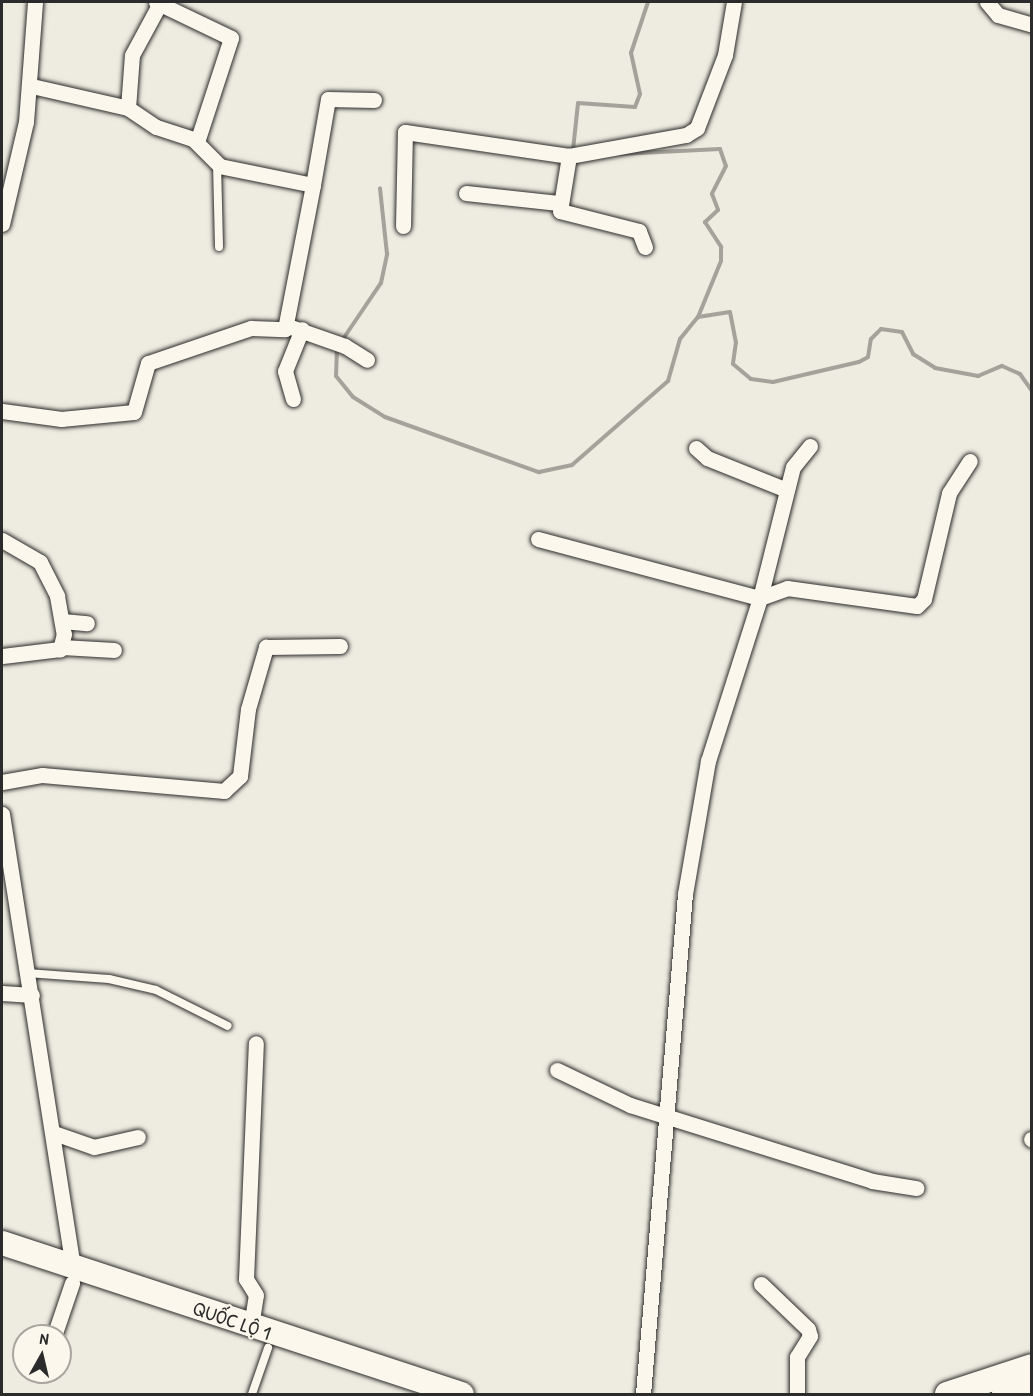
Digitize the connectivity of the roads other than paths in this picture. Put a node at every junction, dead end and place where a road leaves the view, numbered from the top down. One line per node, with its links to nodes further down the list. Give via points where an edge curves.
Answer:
1 (35, 2): 6 (street)
2 (734, 2): 10 (street, via 725,55 698,128 686,135)
3 (987, 2): 5 (street, via 998,15)
4 (158, 3): 8 (street, via 132,55); 9 (street, via 231,38)
5 (1032, 25)
6 (32, 86): 8 (street); 15 (street)
7 (374, 100): 12 (street, via 328,99)
8 (129, 108): 9 (street, via 156,127)
9 (197, 142): 11 (street)
10 (569, 156): 14 (street); 16 (street, via 405,132)
11 (217, 164): 12 (street); 18 (lane)
12 (313, 184): 19 (street)
13 (466, 193): 14 (street)
14 (558, 203): 17 (street, via 571,217 639,231)
15 (2, 224)
16 (403, 226)
17 (645, 246)
18 (219, 247)
19 (295, 327): 20 (street); 21 (street, via 285,371); 22 (street, via 251,328 148,363 134,412 61,419)
20 (367, 360)
21 (293, 399)
22 (2, 411)
23 (810, 446): 26 (street, via 795,461)
24 (696, 448): 26 (street, via 707,458)
25 (970, 461): 29 (street, via 949,494 922,604 788,588)
26 (787, 490): 29 (street)
27 (538, 539): 29 (street)
28 (2, 540): 30 (street, via 40,562 57,596)
29 (760, 598): 44 (street, via 706,772 685,894)
30 (62, 621): 31 (street); 33 (street)
31 (87, 623)
32 (340, 646): 36 (street, via 266,647 248,709 240,776 224,791 42,775)
33 (62, 647): 34 (street); 35 (street)
34 (114, 651)
35 (2, 656)
36 (2, 782)
37 (2, 814): 38 (street)
38 (27, 973): 40 (street); 41 (lane, via 109,979 156,990)
39 (2, 993): 40 (street)
40 (32, 996): 45 (street)
41 (228, 1026)
42 (256, 1043): 53 (street, via 246,1280 255,1295)
43 (557, 1070): 44 (street, via 605,1096)
44 (669, 1117): 47 (street, via 872,1180); 59 (street)
45 (54, 1133): 46 (street, via 94,1147); 50 (street)
46 (138, 1137)
47 (916, 1188)
48 (2, 1243): 50 (highway, QUỐC LỘ 1)
49 (2, 1260): 50 (highway, QUỐC LỘ 1)
50 (72, 1274): 52 (street); 53 (highway, QUỐC LỘ 1); 54 (highway, QUỐC LỘ 1)
51 (761, 1284): 60 (street, via 808,1329 810,1336 797,1357)
52 (57, 1324)
53 (251, 1326): 56 (highway, QUỐC LỘ 1)
54 (268, 1348): 56 (highway, QUỐC LỘ 1); 57 (lane)
55 (1032, 1366): 61 (highway)
56 (416, 1390): 58 (highway, QUỐC LỘ 1)
57 (252, 1395)
58 (462, 1395)
59 (643, 1395)
60 (797, 1395)
61 (947, 1395)

